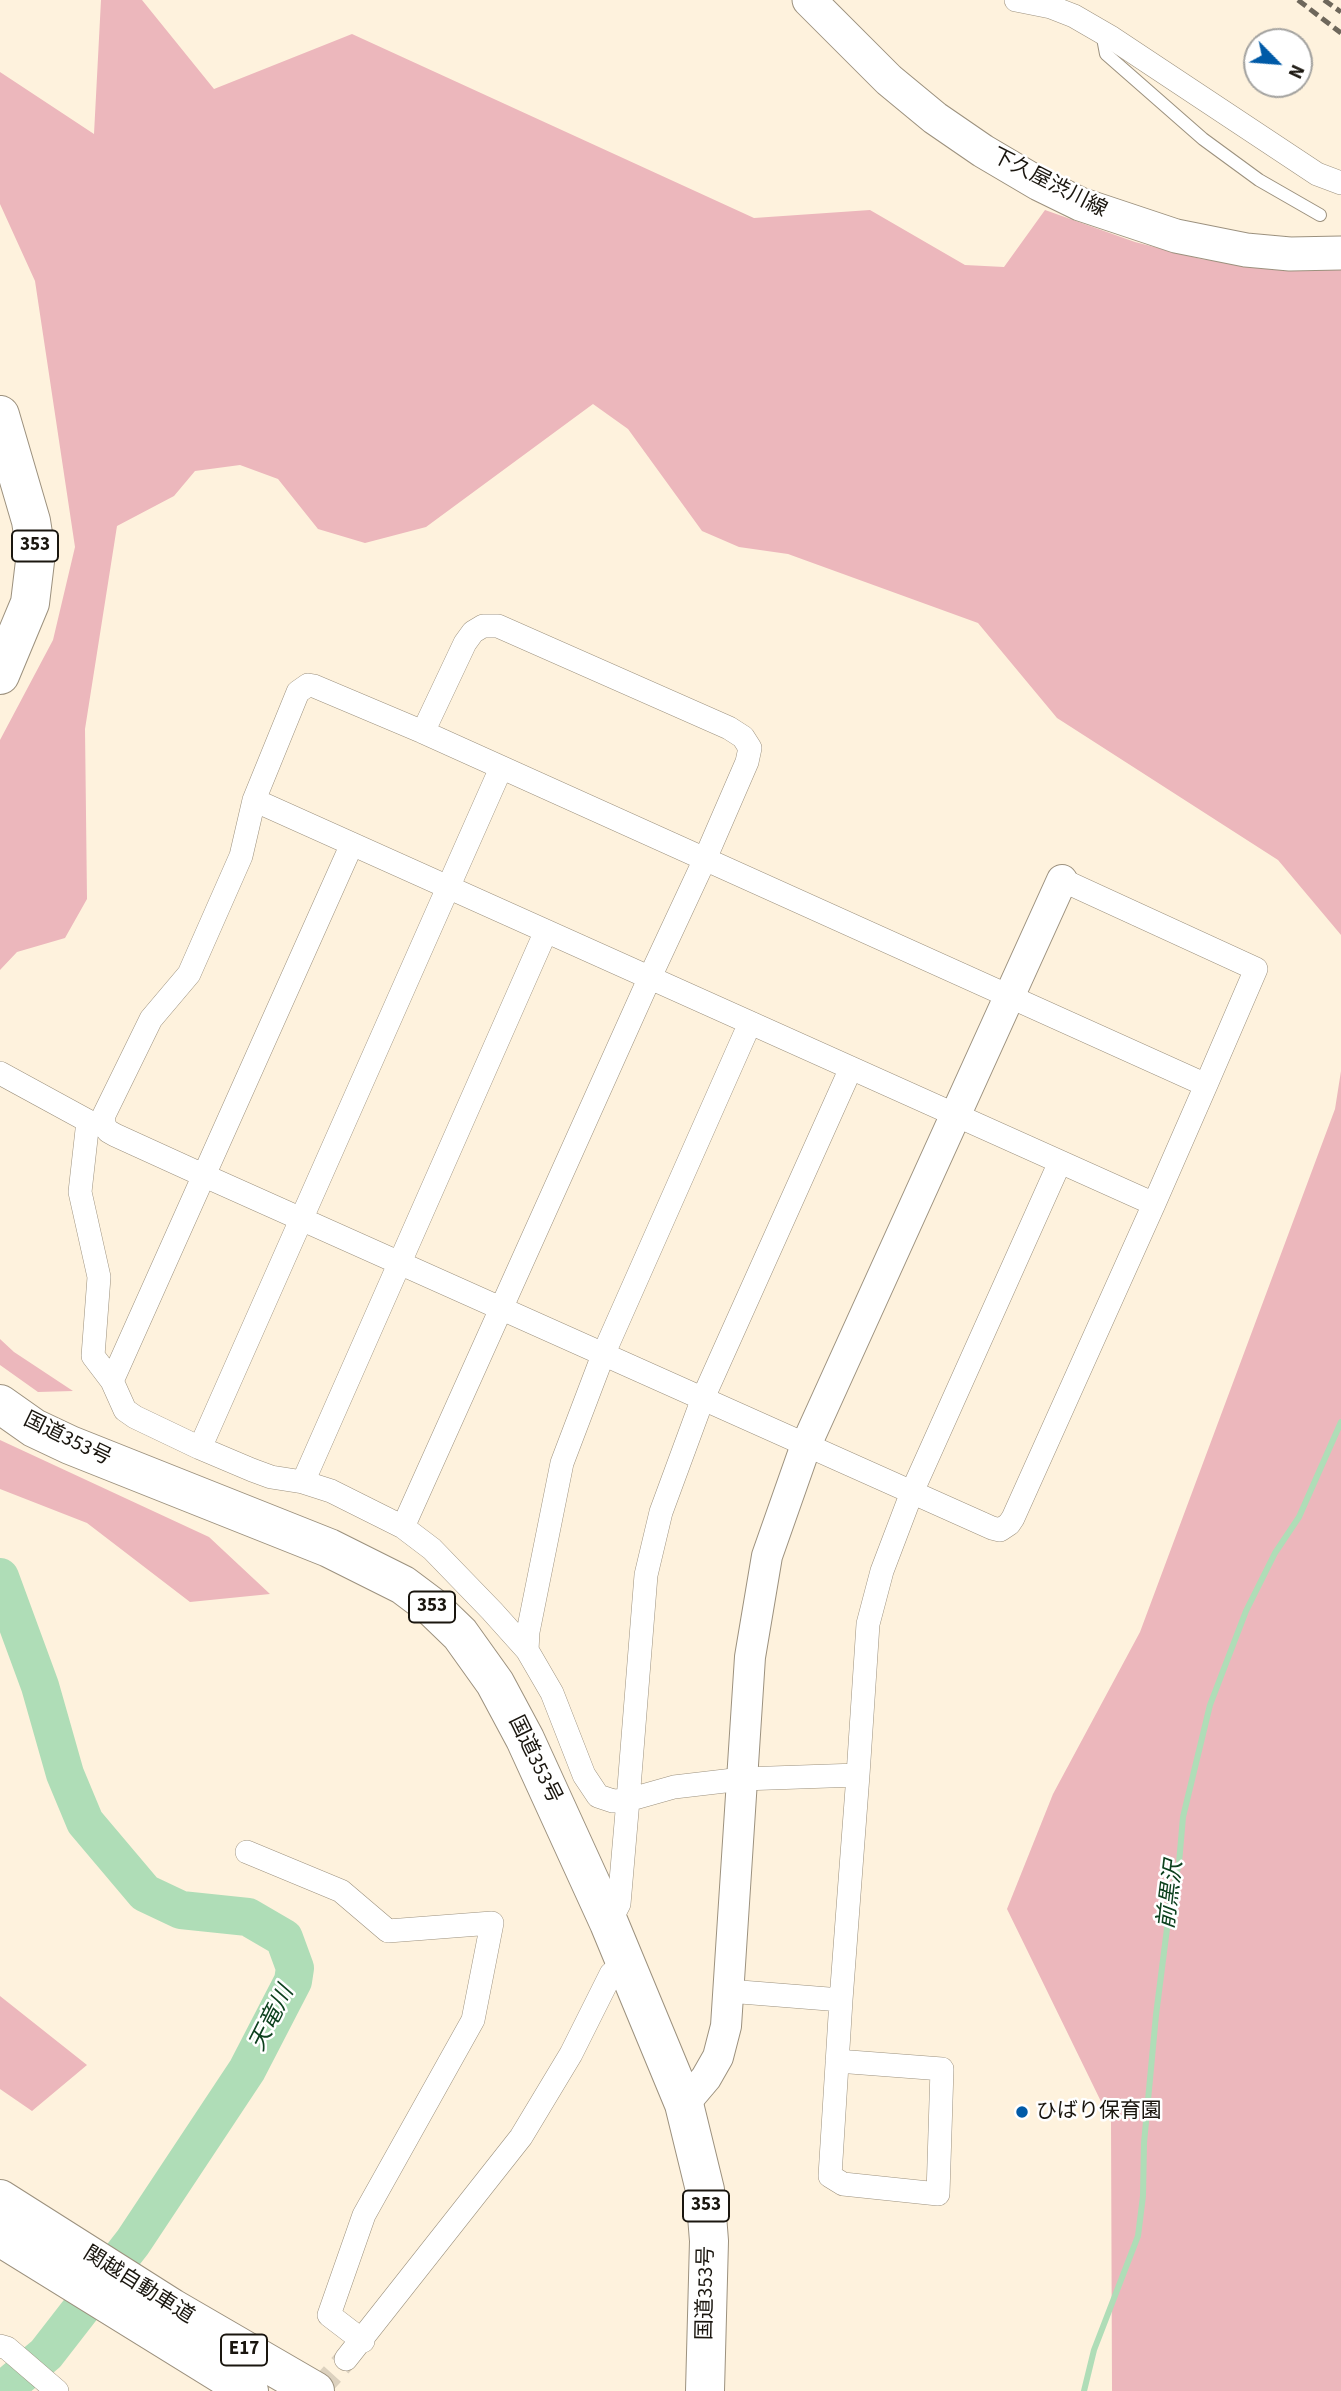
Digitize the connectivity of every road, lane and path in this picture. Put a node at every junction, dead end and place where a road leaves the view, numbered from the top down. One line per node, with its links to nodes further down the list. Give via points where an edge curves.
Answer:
1 (809, 0): 6 (main road, 下久屋渋川線, via 889,80 935,118 983,151 1080,204 1176,236 1246,250)
2 (1016, 0): 3 (street, via 1051,7)
3 (1101, 32): 4 (street, via 1317,174); 5 (lane, via 1106,54 1203,139 1259,180)
4 (1341, 183)
5 (1320, 215)
6 (1341, 253)
7 (0, 415): 8 (highway, 353, via 36,553 30,603)
8 (0, 675)
9 (423, 732): 10 (street); 11 (street, via 314,686 303,687); 13 (street, via 465,642 483,626 498,626 729,728 750,748)
10 (501, 768): 13 (street); 15 (street)
11 (254, 800): 12 (street); 25 (street, via 241,856 189,974 151,1019 104,1115 108,1131)
12 (352, 844): 15 (street); 25 (street)
13 (705, 859): 17 (street); 18 (street)
14 (1062, 880): 18 (street); 22 (street, via 1256,969)
15 (447, 887): 16 (street); 27 (street)
16 (546, 931): 17 (street); 28 (street)
17 (650, 977): 19 (street); 29 (street)
18 (1009, 995): 22 (street); 23 (street)
19 (750, 1023): 20 (street); 30 (street)
20 (851, 1069): 23 (street); 32 (street)
21 (0, 1073): 31 (street, via 88,1121 80,1192 99,1277 93,1356)
22 (1206, 1084): 26 (street)
23 (954, 1116): 24 (street); 34 (street)
24 (1060, 1162): 26 (street); 37 (street)
25 (205, 1176): 27 (street); 31 (street)
26 (1154, 1203): 37 (street, via 1009,1524 1000,1530 992,1528)
27 (302, 1219): 28 (street); 35 (street)
28 (401, 1264): 29 (street); 36 (street)
29 (502, 1309): 30 (street); 38 (street)
30 (603, 1355): 32 (street); 39 (street, via 562,1463)
31 (112, 1381): 35 (street, via 125,1410)
32 (703, 1398): 34 (street); 42 (street, via 661,1512 646,1575)
33 (0, 1404): 44 (highway, 国道353号 / 353, via 69,1446 370,1567 431,1606 460,1634 495,1683)
34 (806, 1445): 37 (street); 41 (street, via 767,1556 750,1657)
35 (200, 1448): 36 (street, via 271,1477)
36 (303, 1482): 38 (street, via 331,1490)
37 (912, 1492): 40 (street, via 868,1624)
38 (403, 1527): 39 (street, via 432,1549)
39 (527, 1650): 42 (street, via 552,1693 584,1775 598,1796)
40 (858, 1775): 41 (street); 47 (street)
41 (742, 1779): 42 (street, via 674,1787); 46 (street)
42 (628, 1800): 44 (street, via 619,1904)
43 (247, 1852): 54 (street, via 341,1891 388,1931 492,1923 473,2020 364,2216 329,2315)
44 (609, 1923): 45 (highway, 国道353号 / 353)
45 (625, 1961): 49 (highway, 国道353号 / 353); 54 (street, via 611,1974 571,2054 521,2137)
46 (728, 1991): 47 (street); 49 (street, via 718,2057)
47 (841, 2000): 48 (street)
48 (837, 2061): 48 (street, via 830,2176 843,2184 937,2194 942,2069)
49 (684, 2104): 60 (highway, 国道353号 / 353, via 705,2190 708,2228)
50 (0, 2199): 52 (highway, 関越自動車道 / E17)
51 (0, 2237): 52 (highway, 関越自動車道 / E17)
52 (53, 2253): 53 (highway, 関越自動車道 / E17)
53 (164, 2321): 58 (highway, 関越自動車道 / E17); 59 (highway, 関越自動車道 / E17)
54 (363, 2340): 56 (street)
55 (3, 2347): 57 (street)
56 (346, 2359)
57 (57, 2391)
58 (249, 2391)
59 (315, 2391)
60 (705, 2391)

